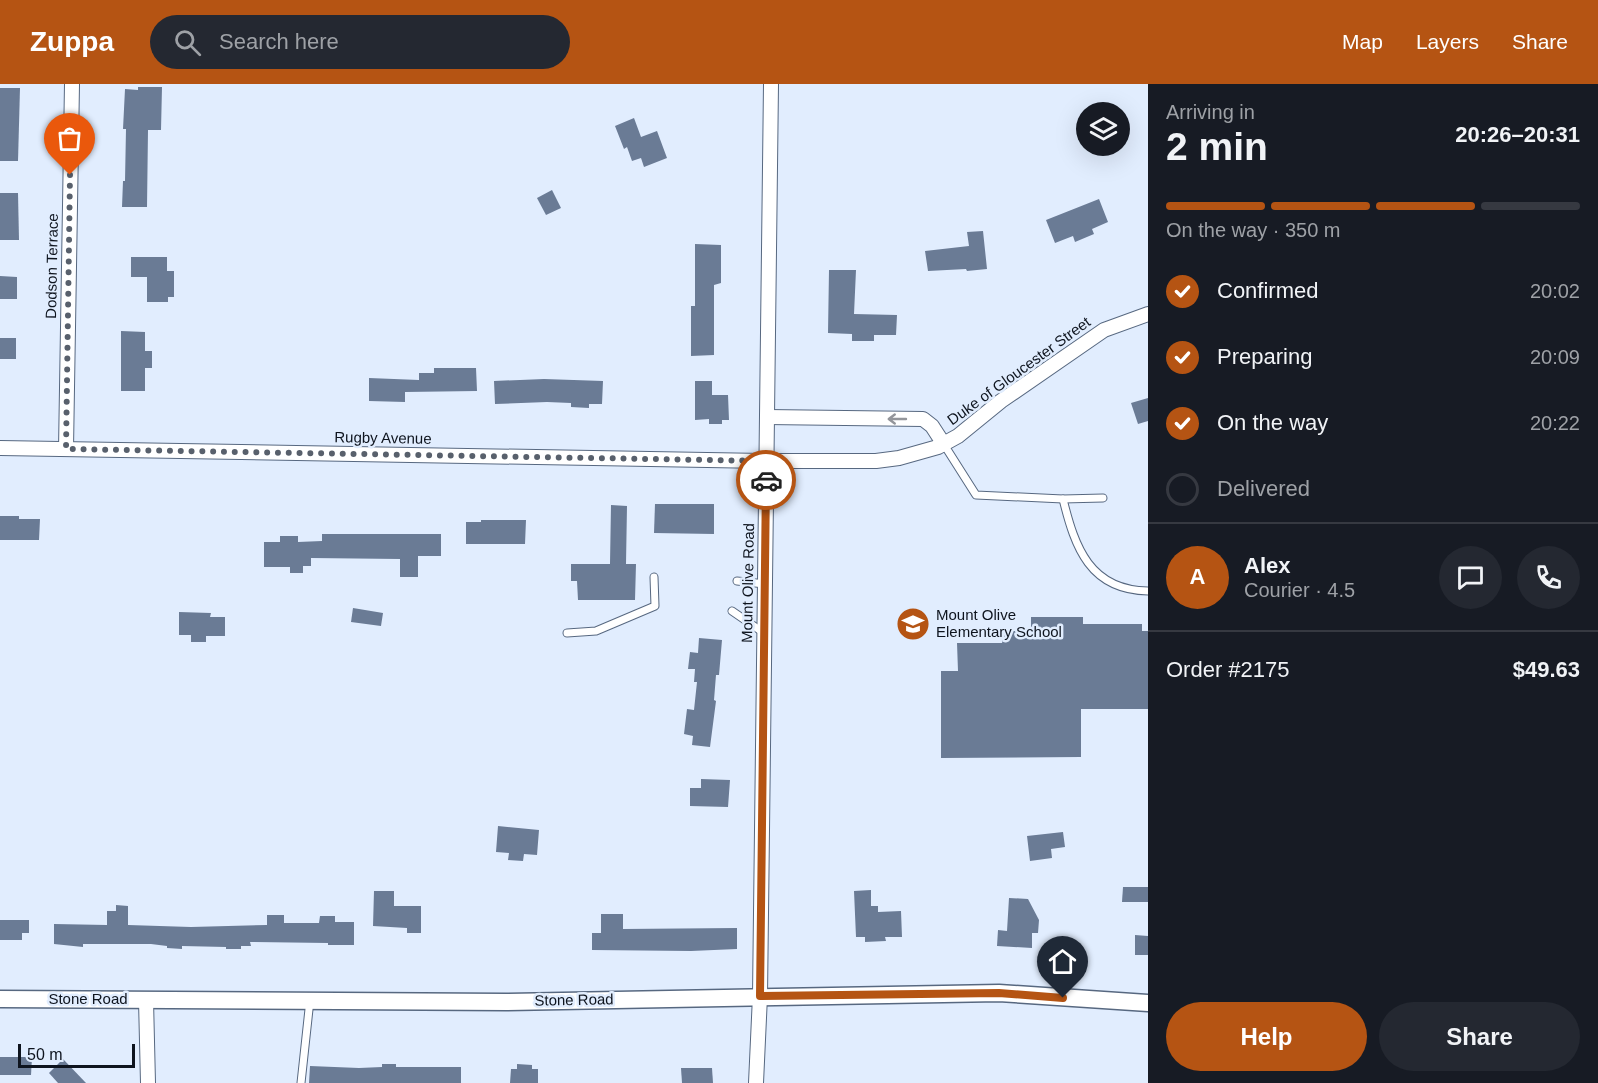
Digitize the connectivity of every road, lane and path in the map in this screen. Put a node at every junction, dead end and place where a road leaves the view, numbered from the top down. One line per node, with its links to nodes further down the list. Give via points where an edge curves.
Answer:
1 (72, 84): 7 (street, Dodson Terrace)
2 (771, 84): 4 (street, Mount Olive Road)
3 (1148, 314): 5 (street, Duke of Gloucester Street, via 1104,330)
4 (767, 417): 5 (street, Duke of Gloucester Street, one-way to 4, via 923,419); 8 (street, Mount Olive Road)
5 (943, 443): 8 (street, Duke of Gloucester Street, via 899,458 876,461); 10 (lane, via 976,495)
6 (0, 448): 7 (street, Rugby Avenue)
7 (66, 449): 8 (street, Rugby Avenue)
8 (766, 461): 13 (street, Mount Olive Road)
9 (1103, 498): 10 (lane)
10 (1063, 499): 14 (lane, via 1083,555 1100,578 1130,591)
11 (654, 577): 16 (lane, via 655,606 596,631)
12 (736, 581): 13 (lane)
13 (765, 584): 17 (street, Mount Olive Road)
14 (1148, 591)
15 (732, 611): 17 (lane)
16 (567, 633)
17 (764, 633): 18 (street, Mount Olive Road)
18 (760, 996): 21 (street, Stone Road, via 506,1002); 22 (street, Stone Road, via 999,993); 25 (street, Mount Olive Road)
19 (0, 999): 20 (street, Stone Road)
20 (146, 1000): 21 (street, Stone Road); 23 (street)
21 (310, 1000): 24 (lane)
22 (1148, 1003)
23 (148, 1083)
24 (301, 1083)
25 (756, 1083)

